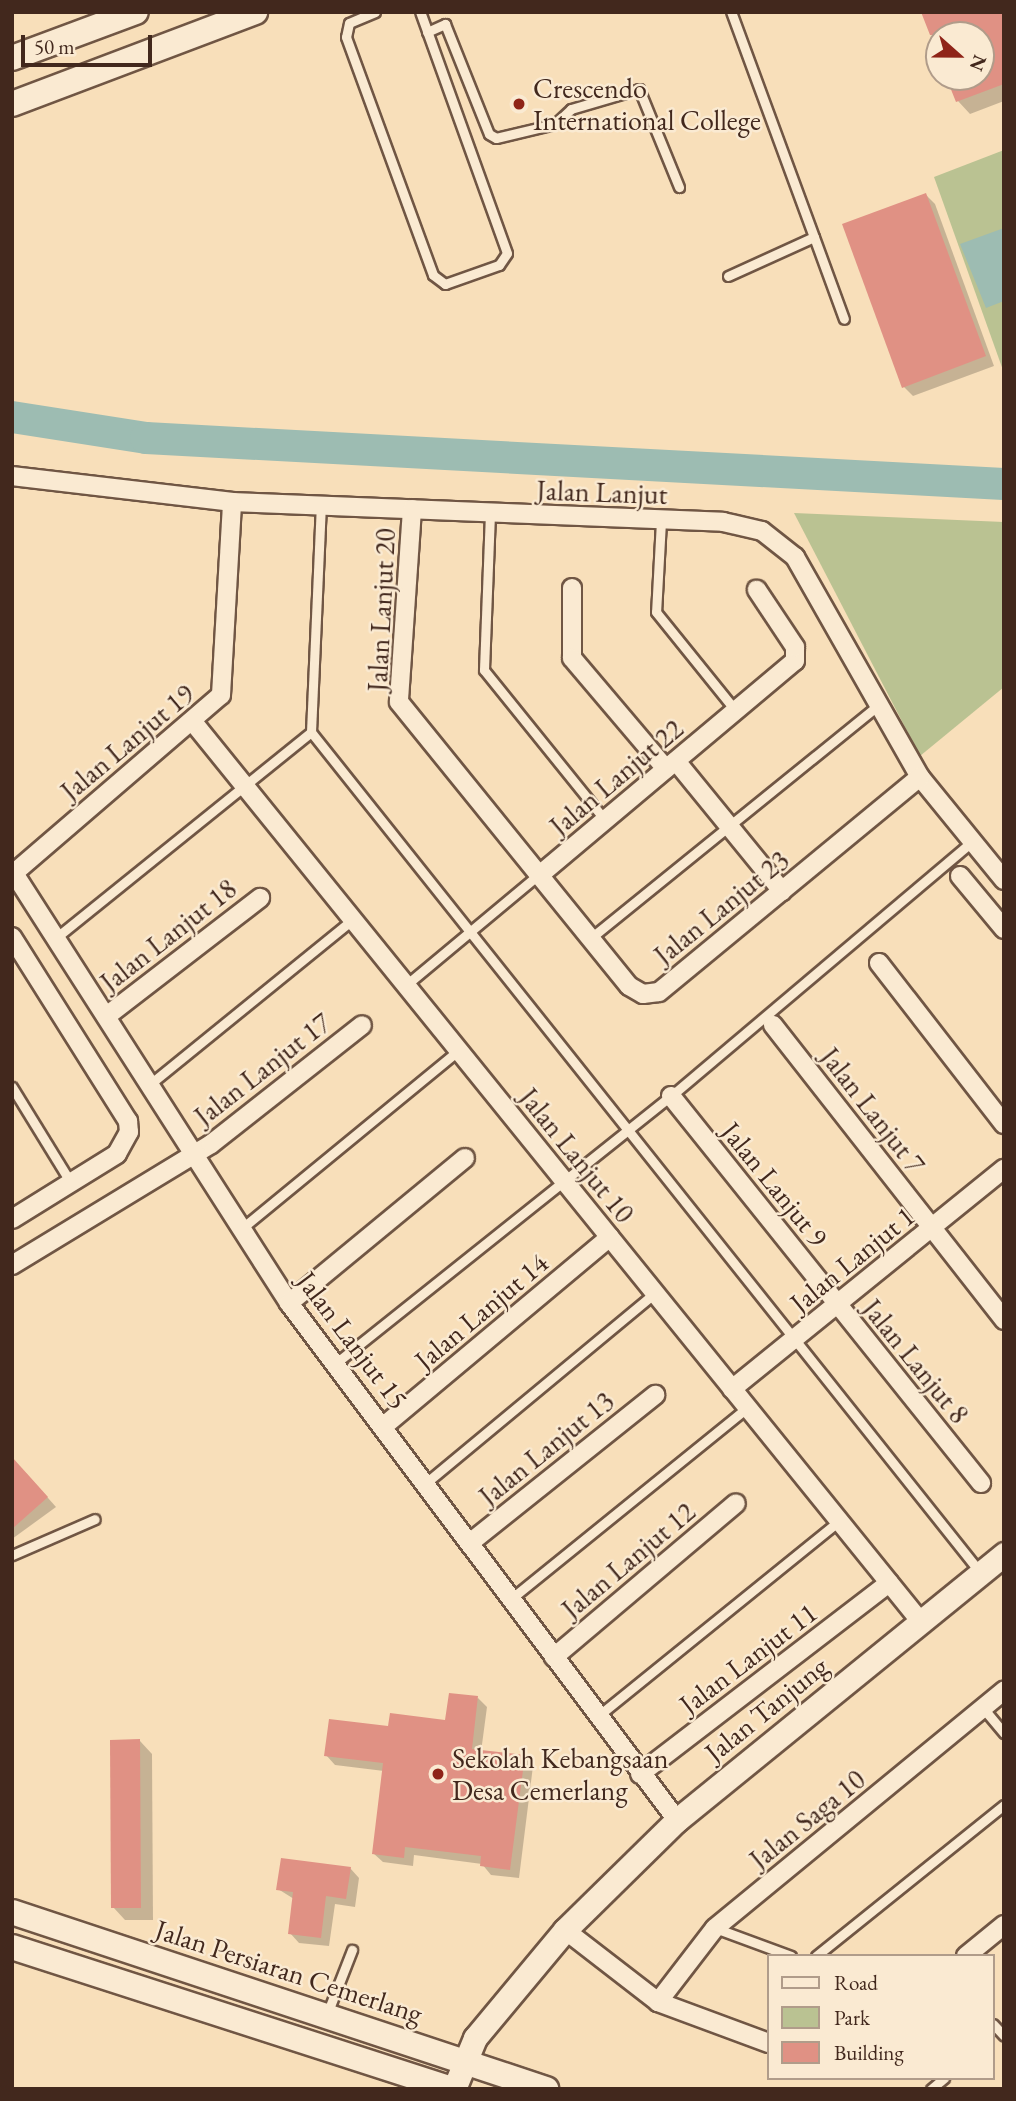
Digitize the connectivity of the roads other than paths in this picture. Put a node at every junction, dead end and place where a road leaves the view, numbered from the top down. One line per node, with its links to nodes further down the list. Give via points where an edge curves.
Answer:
1 (136, 12): 7 (main road)
2 (255, 12): 8 (main road)
3 (375, 12): 6 (lane, via 349,23 346,37 433,275 445,284 499,265 507,253)
4 (420, 12): 6 (lane)
5 (730, 12): 10 (lane)
6 (427, 32): 9 (lane, via 445,24 488,134 496,138 555,124 571,109 639,89)
7 (12, 58)
8 (12, 104)
9 (679, 187)
10 (814, 237): 11 (lane); 12 (lane)
11 (729, 276)
12 (844, 319)
13 (12, 476): 14 (street, Jalan Lanjut)
14 (232, 502): 15 (street, Jalan Lanjut); 23 (street, Jalan Lanjut 19, via 225,681 214,705)
15 (321, 505): 16 (street, Jalan Lanjut); 24 (lane)
16 (412, 509): 17 (street, Jalan Lanjut); 32 (street, Jalan Lanjut 20, via 399,702)
17 (490, 513): 18 (street, Jalan Lanjut); 28 (lane, via 484,670)
18 (661, 521): 21 (street, Jalan Lanjut, via 762,531 795,557); 22 (lane, via 656,612)
19 (572, 588): 25 (street, via 572,658)
20 (757, 590): 22 (street, Jalan Lanjut 22, via 797,656)
21 (879, 705): 26 (street, Jalan Lanjut); 29 (lane)
22 (736, 711): 25 (street, Jalan Lanjut 22)
23 (193, 722): 27 (street, Jalan Lanjut 10); 31 (street, Jalan Lanjut 19)
24 (311, 732): 27 (lane); 39 (lane)
25 (671, 765): 28 (street, Jalan Lanjut 22); 29 (street)
26 (920, 777): 30 (street, Jalan Lanjut); 35 (street, Jalan Lanjut 23)
27 (246, 786): 37 (street, Jalan Lanjut 10); 41 (lane)
28 (605, 820): 32 (street, Jalan Lanjut 22)
29 (728, 824): 35 (street); 42 (lane)
30 (972, 842): 34 (street, Jalan Lanjut); 51 (lane)
31 (13, 871): 41 (street, Jalan Lanjut 15)
32 (542, 873): 39 (lane, Jalan Lanjut 22); 42 (street, Jalan Lanjut 23)
33 (960, 876): 38 (street)
34 (1004, 880)
35 (782, 891): 42 (street, Jalan Lanjut 23, via 659,992 643,994 629,986)
36 (260, 898): 45 (street, Jalan Lanjut 18)
37 (353, 919): 44 (street, Jalan Lanjut 10); 49 (lane)
38 (1004, 929)
39 (470, 932): 44 (lane, Jalan Lanjut 22); 53 (lane)
40 (12, 937): 58 (street, via 128,1121 121,1150)
41 (57, 937): 45 (street, Jalan Lanjut 15)
42 (592, 937)
43 (879, 963): 52 (street)
44 (406, 985): 48 (street, Jalan Lanjut 10)
45 (108, 1015): 49 (street, Jalan Lanjut 15)
46 (362, 1025): 54 (street, Jalan Lanjut 17)
47 (773, 1025): 60 (street, Jalan Lanjut 7)
48 (458, 1050): 57 (street, Jalan Lanjut 10); 61 (lane)
49 (149, 1085): 54 (street, Jalan Lanjut 15)
50 (12, 1087): 58 (lane)
51 (671, 1096): 53 (lane); 66 (street, Jalan Lanjut 9)
52 (1004, 1124)
53 (628, 1130): 57 (lane); 68 (lane)
54 (192, 1154): 61 (street, Jalan Lanjut 15); 63 (street, Jalan Lanjut 17)
55 (465, 1158): 65 (street)
56 (1004, 1169): 60 (street, Jalan Lanjut 1)
57 (564, 1181): 62 (street, Jalan Lanjut 10); 69 (lane)
58 (71, 1183): 59 (street)
59 (12, 1219)
60 (932, 1228): 66 (street, Jalan Lanjut 1); 67 (street, Jalan Lanjut 7)
61 (240, 1229): 65 (street, Jalan Lanjut 15)
62 (610, 1237): 64 (street, Jalan Lanjut 10); 73 (street, Jalan Lanjut 14)
63 (12, 1265)
64 (655, 1293): 70 (street, Jalan Lanjut 10); 74 (lane)
65 (289, 1303): 69 (street, Jalan Lanjut 15)
66 (837, 1304): 68 (street, Jalan Lanjut 1); 75 (street, Jalan Lanjut 8)
67 (1004, 1320)
68 (795, 1339): 70 (street, Jalan Lanjut 1); 82 (lane)
69 (336, 1363): 73 (street, Jalan Lanjut 15)
70 (733, 1389): 72 (street, Jalan Lanjut 10)
71 (655, 1395): 79 (street, Jalan Lanjut 13)
72 (747, 1408): 78 (street, Jalan Lanjut 10); 84 (lane)
73 (385, 1425): 74 (street, Jalan Lanjut 15)
74 (426, 1482): 79 (street, Jalan Lanjut 15)
75 (981, 1483)
76 (736, 1503): 86 (street, Jalan Lanjut 12)
77 (95, 1519): 81 (lane)
78 (839, 1521): 83 (street, Jalan Lanjut 10); 89 (lane)
79 (471, 1542): 84 (street, Jalan Lanjut 15)
80 (1004, 1554): 82 (street, Jalan Tanjung)
81 (12, 1555)
82 (980, 1573): 85 (street, Jalan Tanjung)
83 (889, 1583): 85 (street, Jalan Lanjut 10); 91 (street, Jalan Lanjut 11)
84 (512, 1598): 86 (street, Jalan Lanjut 15)
85 (920, 1622): 93 (street, Jalan Tanjung)
86 (554, 1657): 89 (street, Jalan Lanjut 15)
87 (1004, 1691): 88 (street, Jalan Saga 10)
88 (983, 1708): 90 (lane); 96 (street, Jalan Saga 10)
89 (597, 1716): 91 (street, Jalan Lanjut 15)
90 (1004, 1733)
91 (640, 1774): 93 (street, Jalan Lanjut 15)
92 (1004, 1805): 101 (lane)
93 (677, 1820): 97 (street, Jalan Tanjung)
94 (12, 1912): 104 (main road, Jalan Persiaran Cemerlang)
95 (1004, 1926): 102 (street)
96 (715, 1928): 100 (lane); 103 (street, Jalan Saga 10)
97 (565, 1930): 103 (street); 106 (street, Jalan Tanjung)
98 (12, 1947): 107 (main road)
99 (352, 1950): 104 (lane)
100 (786, 1954)
101 (818, 1954)
102 (969, 1954)
103 (658, 2001): 105 (street)
104 (327, 2014): 106 (main road, Jalan Persiaran Cemerlang)
105 (768, 2043)
106 (462, 2060): 107 (street, Jalan Tanjung); 108 (main road, Jalan Persiaran Cemerlang)
107 (452, 2089)
108 (546, 2089)

